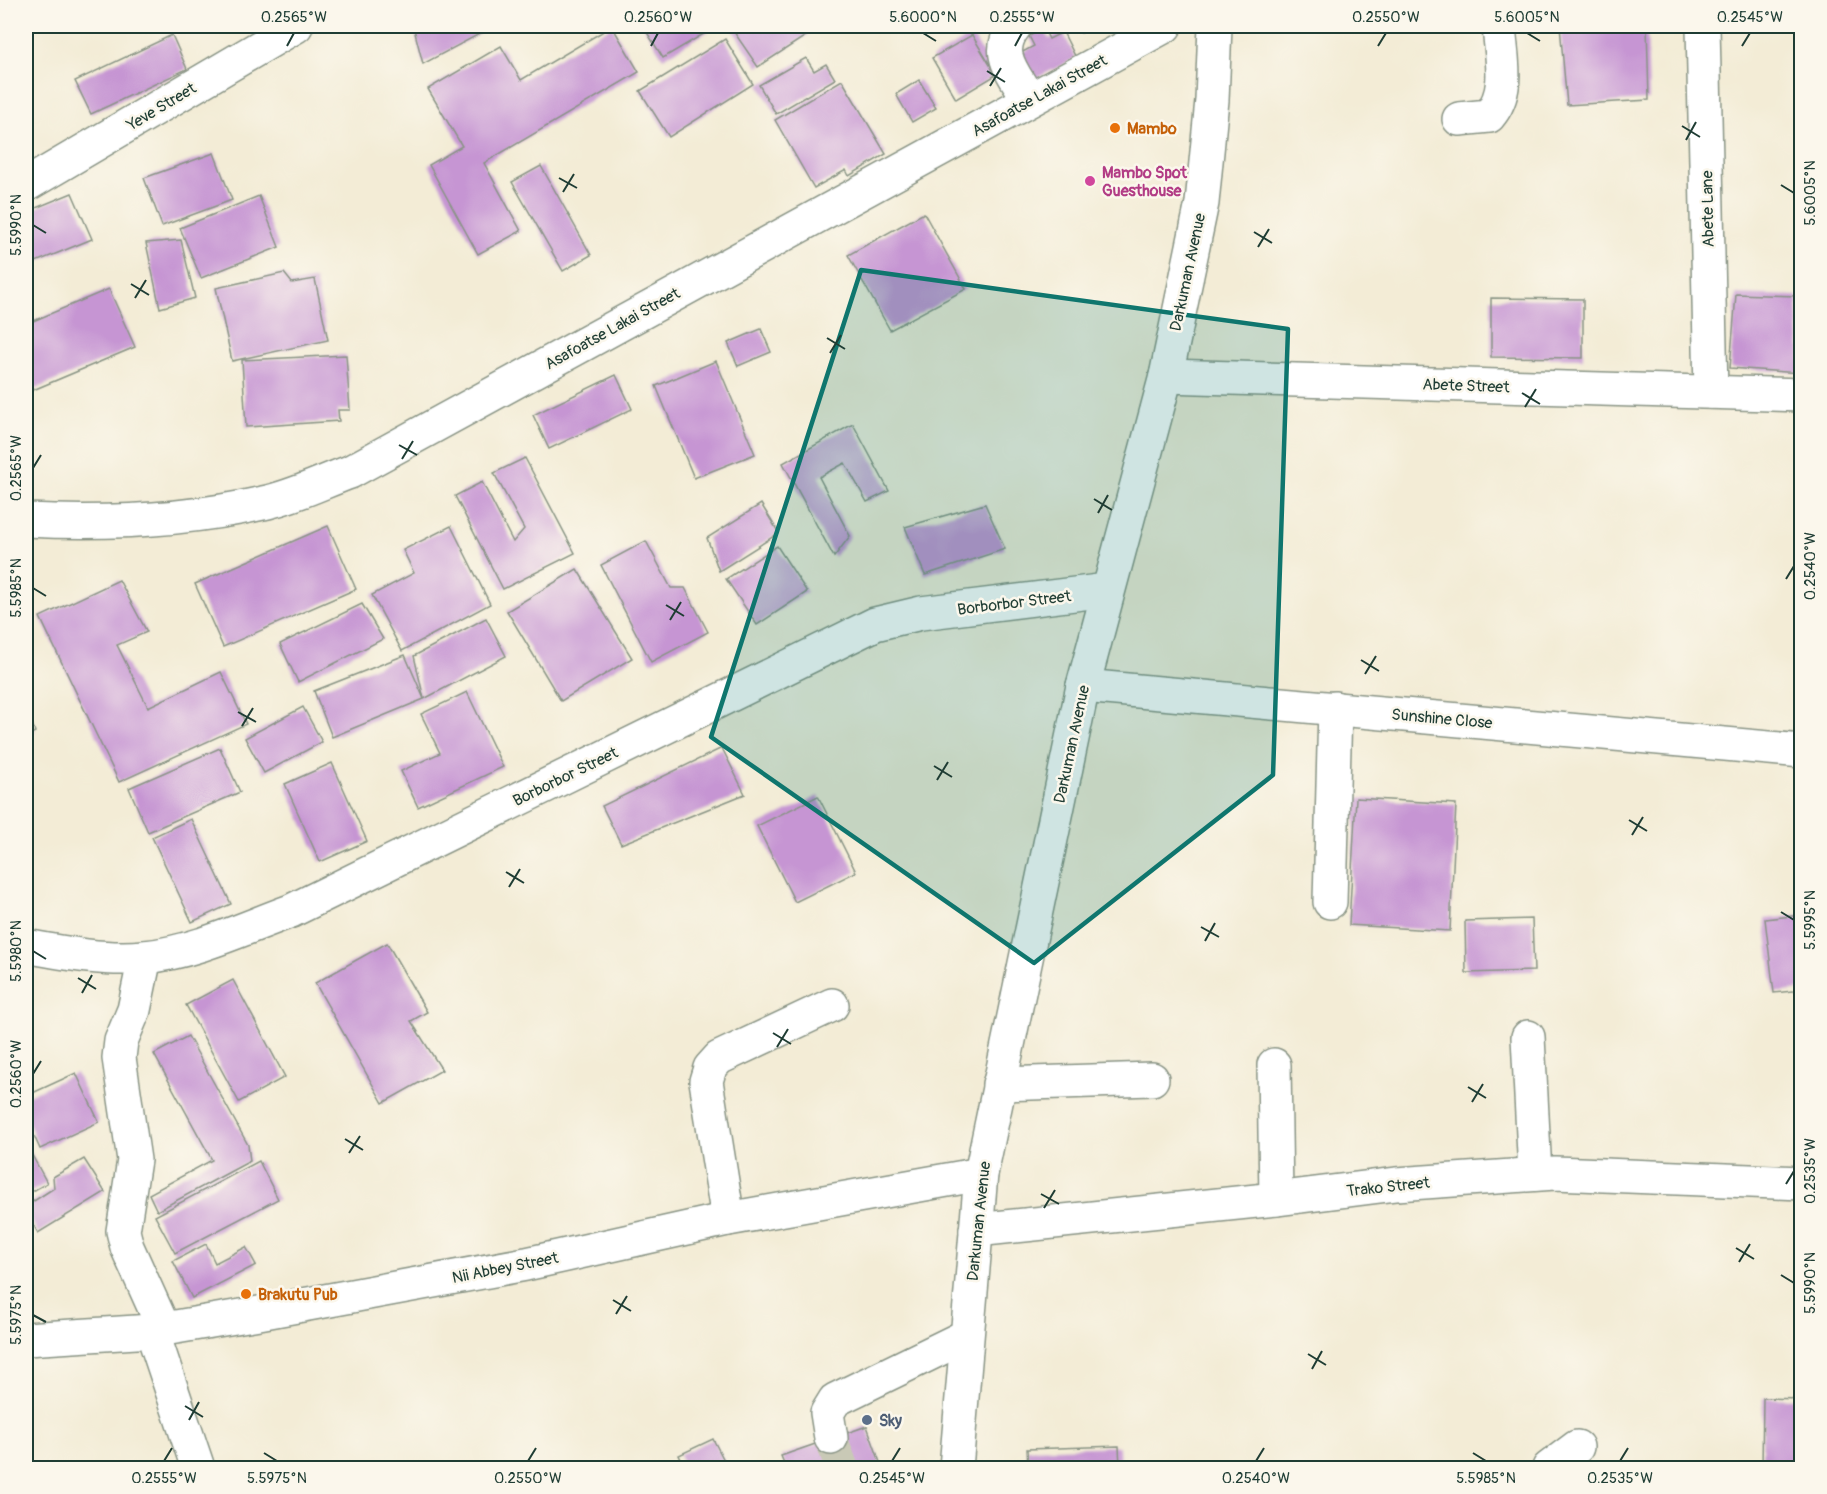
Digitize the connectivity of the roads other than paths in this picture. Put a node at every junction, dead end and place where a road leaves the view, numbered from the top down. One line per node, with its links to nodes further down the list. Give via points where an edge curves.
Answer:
1 (296, 26): 9 (street, Yeve Street)
2 (1015, 26): 7 (street, via 1004,40 1003,52)
3 (1165, 26): 7 (street, Asafoatse Lakai Street)
4 (1215, 26): 10 (street, Darkuman Avenue, via 1202,203)
5 (1499, 26): 8 (street, via 1503,93 1489,116)
6 (1703, 26): 11 (street, Abete Lane)
7 (1029, 100): 13 (street, Asafoatse Lakai Street, via 350,472 266,503 210,512 140,519)
8 (1459, 119)
9 (26, 184)
10 (1166, 376): 11 (street, Abete Street); 14 (street, Darkuman Avenue)
11 (1711, 393): 12 (street, Abete Street)
12 (1802, 395)
13 (26, 520)
14 (1107, 590): 15 (street, Darkuman Avenue); 20 (street, Borborbor Street, via 921,613 875,624 291,911 205,943)
15 (1083, 686): 16 (street, Sunshine Close); 25 (street, Darkuman Avenue)
16 (1335, 708): 17 (street, Sunshine Close); 18 (street)
17 (1802, 751)
18 (1330, 902)
19 (26, 945): 20 (street, Borborbor Street, via 75,955)
20 (145, 957): 32 (street, via 119,1058 134,1160 123,1231)
21 (832, 1005): 30 (street, via 719,1059 710,1068 706,1081)
22 (1528, 1037): 27 (street)
23 (1274, 1065): 29 (street)
24 (1152, 1079): 25 (street)
25 (999, 1084): 26 (street, Darkuman Avenue)
26 (981, 1174): 30 (street, Nii Abbey Street); 31 (street, Darkuman Avenue)
27 (1535, 1174): 28 (street, Trako Street); 29 (street, Trako Street, via 1396,1184)
28 (1802, 1183)
29 (1276, 1199): 31 (street, Trako Street)
30 (728, 1219): 32 (street, Nii Abbey Street, via 526,1264)
31 (976, 1230): 33 (street, Darkuman Avenue)
32 (158, 1330): 34 (street, Nii Abbey Street); 37 (street)
33 (966, 1336): 35 (street, via 835,1400 827,1413); 38 (street, Darkuman Avenue)
34 (26, 1339)
35 (831, 1438)
36 (1577, 1447): 39 (street)
37 (198, 1468)
38 (956, 1468)
39 (1549, 1468)

